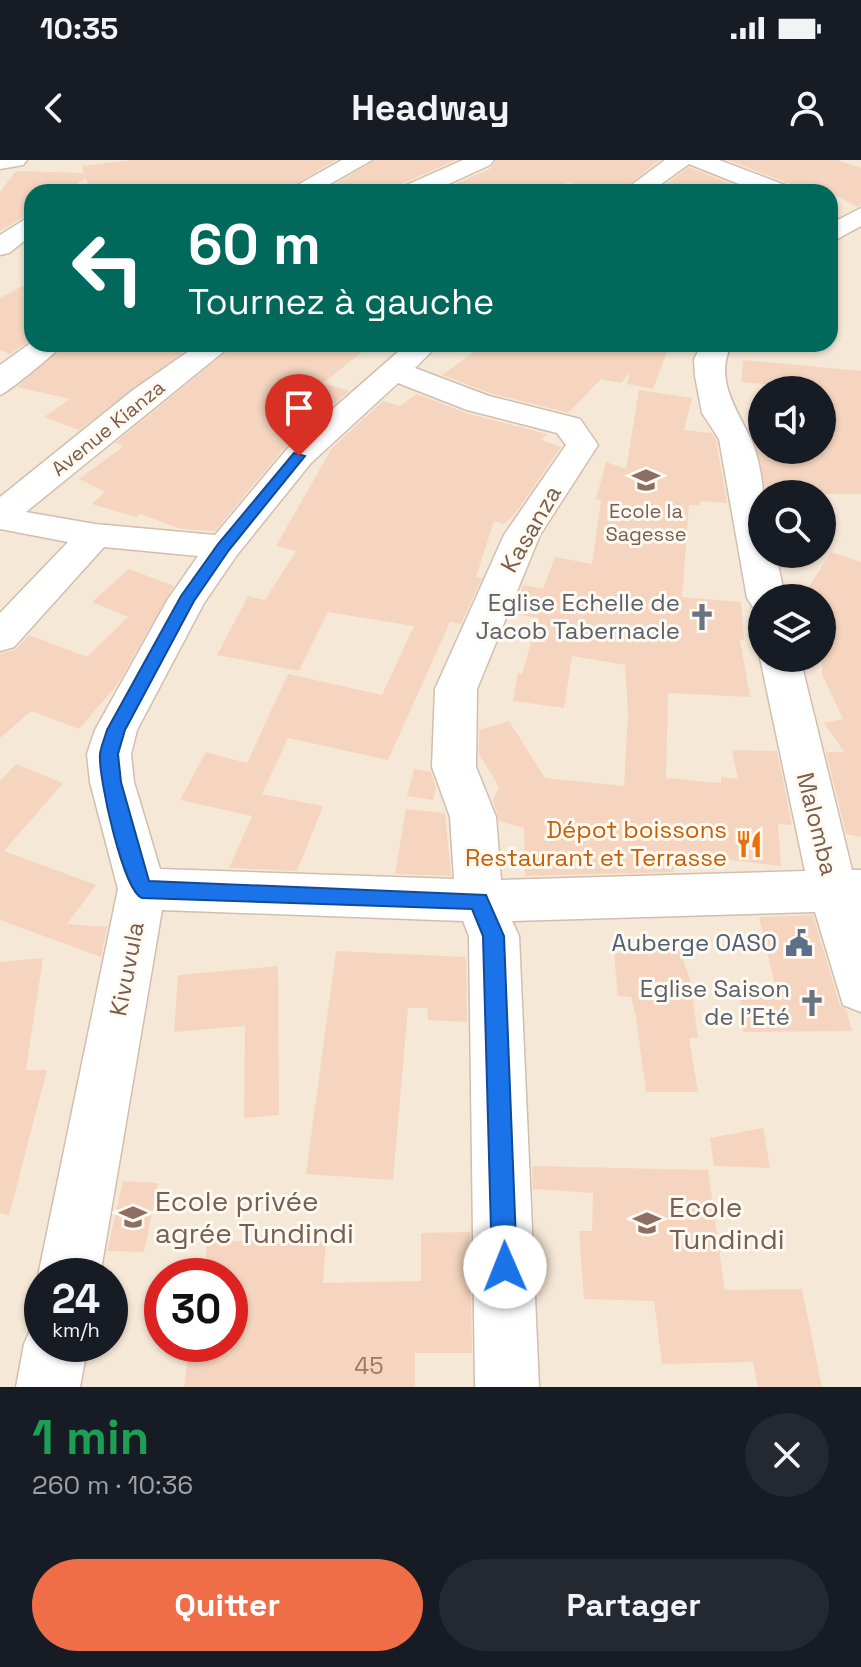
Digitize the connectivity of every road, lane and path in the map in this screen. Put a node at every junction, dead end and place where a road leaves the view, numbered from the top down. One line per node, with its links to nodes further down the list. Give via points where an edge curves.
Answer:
1 (15, 160): 6 (street)
2 (360, 160): 7 (street)
3 (482, 160): 8 (street)
4 (680, 160): 9 (street)
5 (698, 160): 10 (street)
6 (0, 162)
7 (313, 184)
8 (429, 184)
9 (646, 184)
10 (760, 184)
11 (24, 229): 12 (street)
12 (0, 247)
13 (37, 352): 17 (street)
14 (207, 352): 18 (street, Avenue Kianza, via 144,397)
15 (713, 352): 21 (street, via 710,376 718,413 735,439)
16 (408, 357): 20 (street, Kivuvula, via 299,456); 26 (street, Kasanza, via 478,403 569,426 582,445 522,535 456,689 454,767 473,817)
17 (0, 386)
18 (0, 517): 19 (street)
19 (95, 535): 20 (street); 22 (street)
20 (224, 547): 24 (street, Kivuvula, via 187,599 116,730 109,754)
21 (763, 584)
22 (0, 637)
23 (784, 672): 25 (street, Malomba)
24 (142, 889): 26 (street); 28 (street, Kivuvula)
25 (847, 890): 26 (street); 27 (street, Malomba)
26 (479, 901): 31 (street, Kasanza, via 494,936)
27 (861, 989)
28 (72, 1258)
29 (53, 1362): 30 (street)
30 (48, 1387)
31 (507, 1387)

